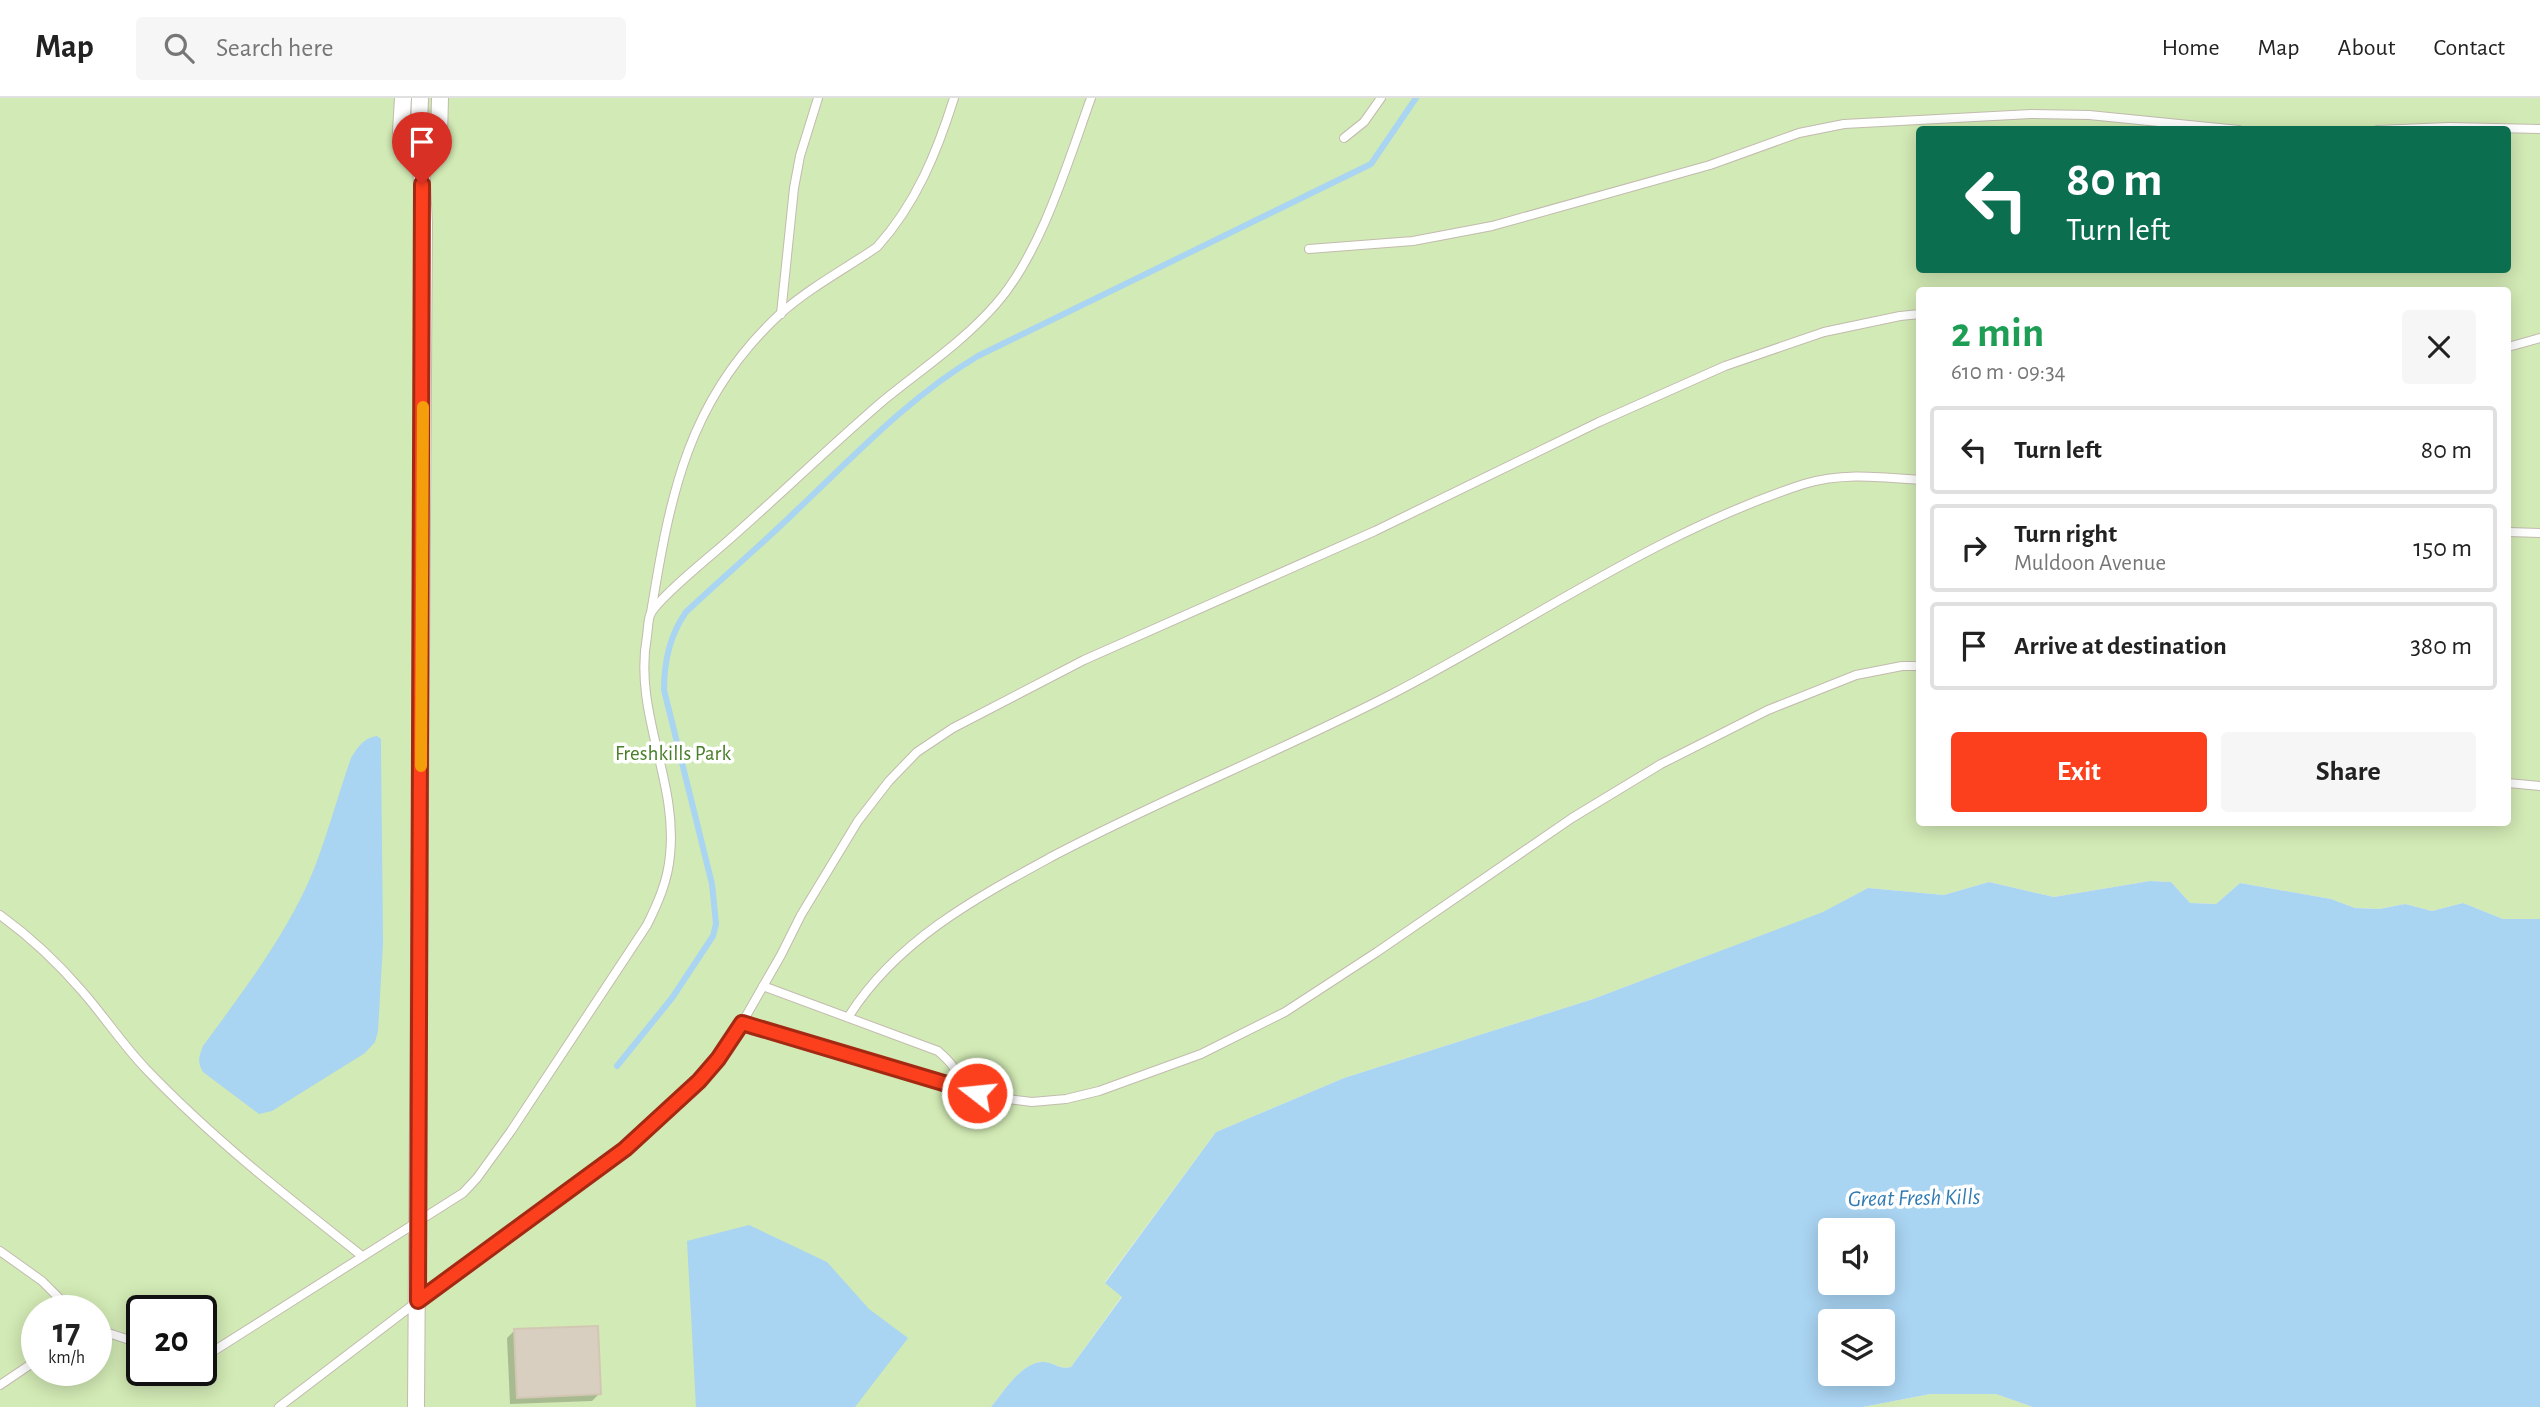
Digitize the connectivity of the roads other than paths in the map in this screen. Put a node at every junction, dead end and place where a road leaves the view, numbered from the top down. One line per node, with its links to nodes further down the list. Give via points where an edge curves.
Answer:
1 (403, 98): 12 (street, via 401,132)
2 (420, 98): 12 (street)
3 (440, 98): 12 (street, via 439,135)
4 (818, 98): 14 (lane, via 794,188)
5 (954, 98): 14 (lane, via 931,163 889,234)
6 (1091, 98): 21 (lane, via 1034,244 995,305 810,465)
7 (1381, 98): 11 (lane, via 1364,122)
8 (2199, 126): 13 (lane, via 2031,114 1844,124 1799,133 1710,165 1492,226 1413,241)
9 (2511, 128): 10 (lane)
10 (2540, 129)
11 (1344, 138)
12 (422, 164): 30 (street)
13 (1309, 249)
14 (781, 314): 21 (lane, via 723,382 686,453 672,494)
15 (1916, 314): 26 (lane, via 1824,332 1725,366 1375,531 1084,660 953,728 917,752 858,821)
16 (2540, 338): 17 (lane)
17 (2511, 345)
18 (1916, 480): 27 (lane, via 1865,476 1808,483 1664,543 1393,694 1107,828 982,895 905,949 870,985)
19 (2511, 532): 20 (lane)
20 (2540, 533)
21 (651, 613): 30 (lane, via 643,660 645,692 671,834 663,888 647,925 477,1178 463,1193)
22 (1916, 666): 29 (lane, via 1856,674 1768,710 1661,764 1285,1012 1200,1054 1066,1099 1032,1102)
23 (2511, 783): 24 (lane)
24 (2540, 786)
25 (0, 915): 32 (lane, via 61,968 130,1052 194,1118)
26 (763, 986): 27 (lane); 28 (lane)
27 (849, 1016): 29 (lane, via 938,1051 958,1071)
28 (742, 1023): 29 (lane); 34 (lane, via 699,1081 625,1149)
29 (963, 1089)
30 (418, 1221): 32 (lane); 34 (street)
31 (0, 1251): 33 (lane)
32 (362, 1256): 35 (lane)
33 (56, 1295)
34 (418, 1301): 38 (lane); 39 (street)
35 (217, 1349)
36 (21, 1371): 37 (lane)
37 (0, 1385)
38 (279, 1407)
39 (416, 1407)

